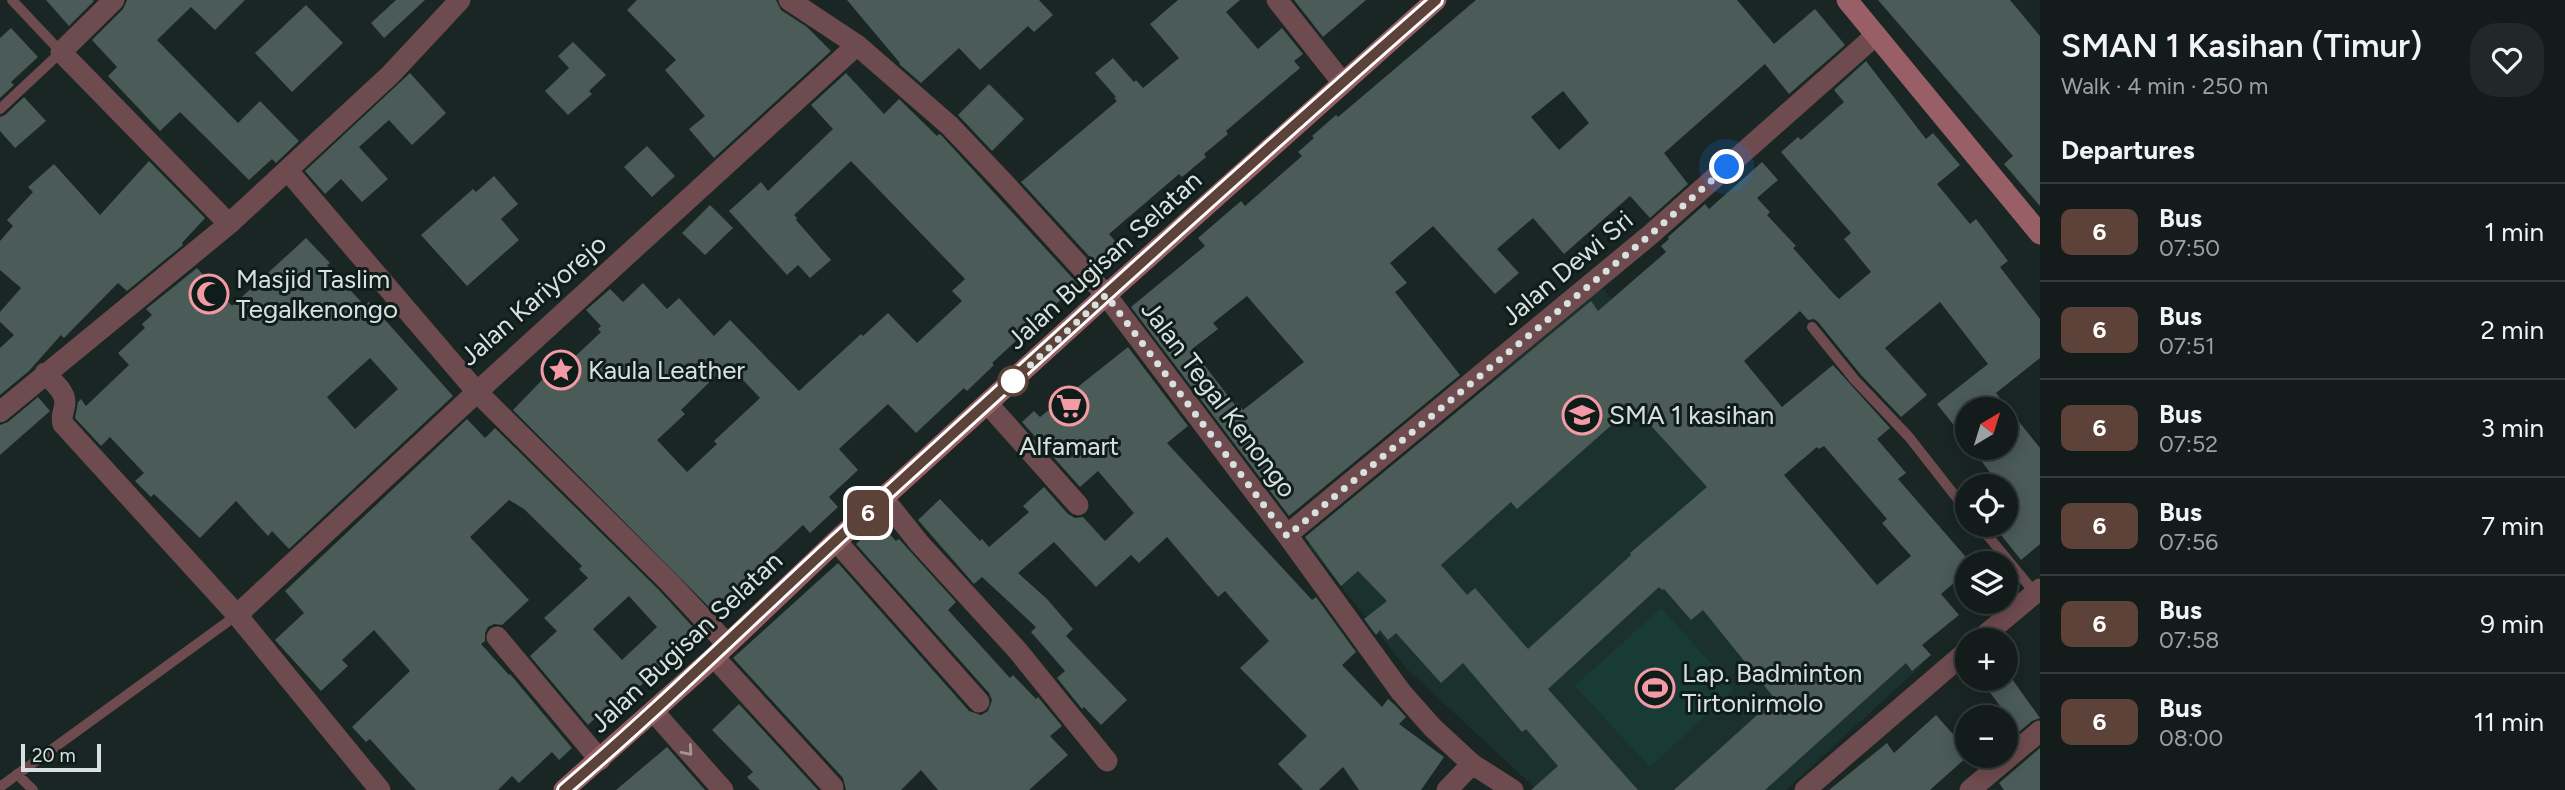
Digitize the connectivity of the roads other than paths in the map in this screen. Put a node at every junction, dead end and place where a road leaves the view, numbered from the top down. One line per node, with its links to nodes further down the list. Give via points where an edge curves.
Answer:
1 (12, 0): 10 (lane)
2 (114, 0): 10 (street)
3 (460, 0): 13 (street, via 390,75)
4 (789, 0): 9 (street)
5 (1277, 0): 11 (street)
6 (1436, 0): 11 (street, Jalan Bugisan Selatan)
7 (1847, 0): 8 (street)
8 (1876, 35): 15 (street); 25 (street, Jalan Dewi Sri, via 1650,235)
9 (857, 45): 16 (street, via 950,127); 19 (street, Jalan Kariyorejo)
10 (61, 52): 12 (lane); 14 (street)
11 (1342, 82): 16 (street, Jalan Bugisan Selatan)
12 (0, 109)
13 (288, 171): 14 (street); 19 (street, Jalan Kariyorejo)
14 (229, 224): 18 (street)
15 (2040, 234)
16 (1106, 295): 20 (street, Jalan Bugisan Selatan); 25 (street, Jalan Tegal Kenongo)
17 (1812, 327): 22 (lane)
18 (45, 373): 21 (street); 29 (street, via 64,396 63,424)
19 (477, 392): 29 (street); 32 (street, via 659,572)
20 (988, 404): 23 (street, Jalan Bugisan Selatan); 24 (street)
21 (0, 412)
22 (1955, 496)
23 (884, 499): 27 (street, Jalan Bugisan Selatan); 38 (street)
24 (1078, 505)
25 (1287, 536): 39 (street, Jalan Tegal Kenongo, via 1401,692)
26 (1990, 537): 28 (lane)
27 (836, 541): 32 (street, Jalan Bugisan Selatan); 34 (street)
28 (2037, 591): 30 (street)
29 (237, 615): 40 (lane); 44 (street)
30 (1993, 628)
31 (497, 637): 37 (street)
32 (721, 650): 35 (street, Jalan Bugisan Selatan); 42 (street)
33 (1955, 661): 49 (street)
34 (979, 702)
35 (653, 711): 37 (street, Jalan Bugisan Selatan); 46 (street, one-way to 46)
36 (2040, 731): 50 (street)
37 (600, 760): 45 (street, Jalan Bugisan Selatan)
38 (1108, 761)
39 (1472, 764): 47 (street); 48 (street, Jalan Tegal Kenongo)
40 (17, 774): 41 (lane); 43 (lane)
41 (0, 787)
42 (833, 787)
43 (33, 790)
44 (380, 790)
45 (564, 790)
46 (723, 790)
47 (1447, 790)
48 (1513, 790)
49 (1805, 790)
50 (1970, 790)

